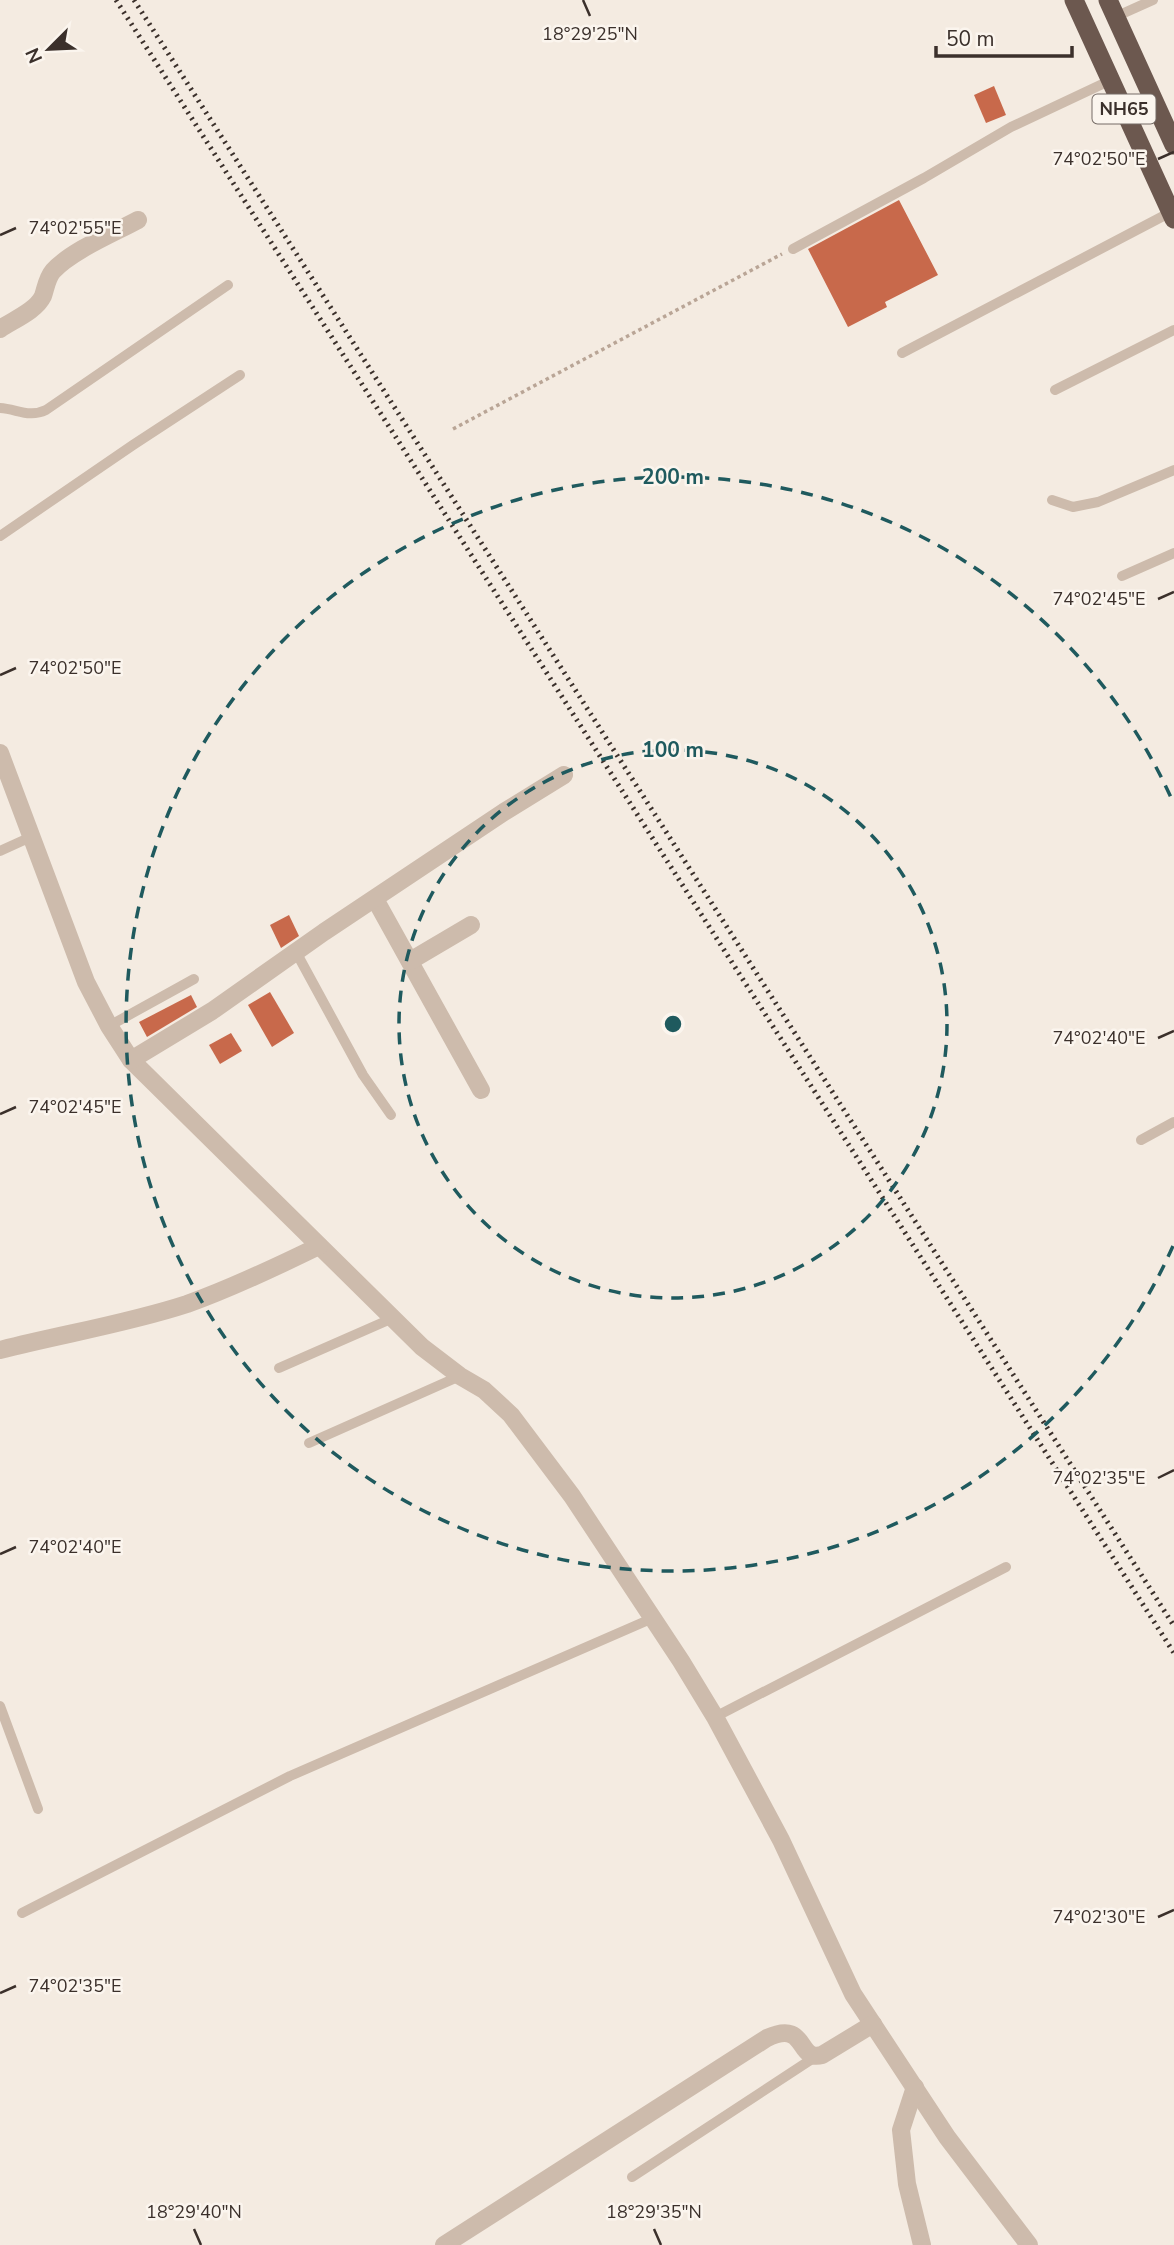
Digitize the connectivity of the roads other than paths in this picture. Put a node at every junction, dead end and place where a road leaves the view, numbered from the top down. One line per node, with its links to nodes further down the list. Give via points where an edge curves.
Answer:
1 (1074, 0): 4 (highway, NH65)
2 (1153, 0): 3 (lane)
3 (1111, 8): 5 (highway, NH65)
4 (1111, 80): 6 (highway, NH65); 8 (lane, via 1011,127)
5 (1174, 145)
6 (1172, 216): 12 (lane)
7 (138, 220): 10 (street, via 67,259 52,272 33,308)
8 (793, 248)
9 (228, 285): 15 (lane, via 46,410 28,415)
10 (0, 329)
11 (1174, 330): 14 (lane)
12 (902, 352)
13 (240, 375): 18 (lane)
14 (1055, 390)
15 (0, 408)
16 (1174, 470): 17 (lane, via 1098,502 1073,507)
17 (1052, 500)
18 (0, 536)
19 (1174, 553): 20 (lane)
20 (1122, 576)
21 (0, 753): 23 (street)
22 (564, 775): 25 (street)
23 (33, 836): 24 (lane); 30 (street, via 86,982)
24 (0, 851)
25 (376, 899): 27 (street); 28 (street)
26 (471, 925): 28 (street)
27 (296, 952): 31 (street); 33 (lane, via 363,1074)
28 (410, 961): 32 (street)
29 (194, 979): 30 (lane)
30 (109, 1026): 31 (street)
31 (131, 1060): 36 (street)
32 (481, 1090)
33 (391, 1115)
34 (1174, 1122): 35 (lane)
35 (1142, 1140)
36 (319, 1246): 37 (street); 38 (street, via 187,1304)
37 (393, 1318): 39 (lane); 40 (street)
38 (0, 1350)
39 (279, 1368)
40 (460, 1376): 41 (lane); 43 (street, via 511,1415 572,1496)
41 (309, 1443)
42 (1006, 1567): 45 (lane)
43 (653, 1618): 45 (street); 47 (lane, via 290,1776)
44 (0, 1706): 46 (lane)
45 (715, 1717): 48 (street, via 781,1840 853,1994)
46 (38, 1809)
47 (22, 1913)
48 (873, 2024): 49 (street); 50 (street)
49 (815, 2057): 51 (lane); 52 (street, via 787,2032 767,2038)
50 (915, 2087): 53 (street, via 901,2130 907,2184); 54 (street)
51 (632, 2177)
52 (444, 2245)
53 (922, 2245)
54 (1029, 2245)

